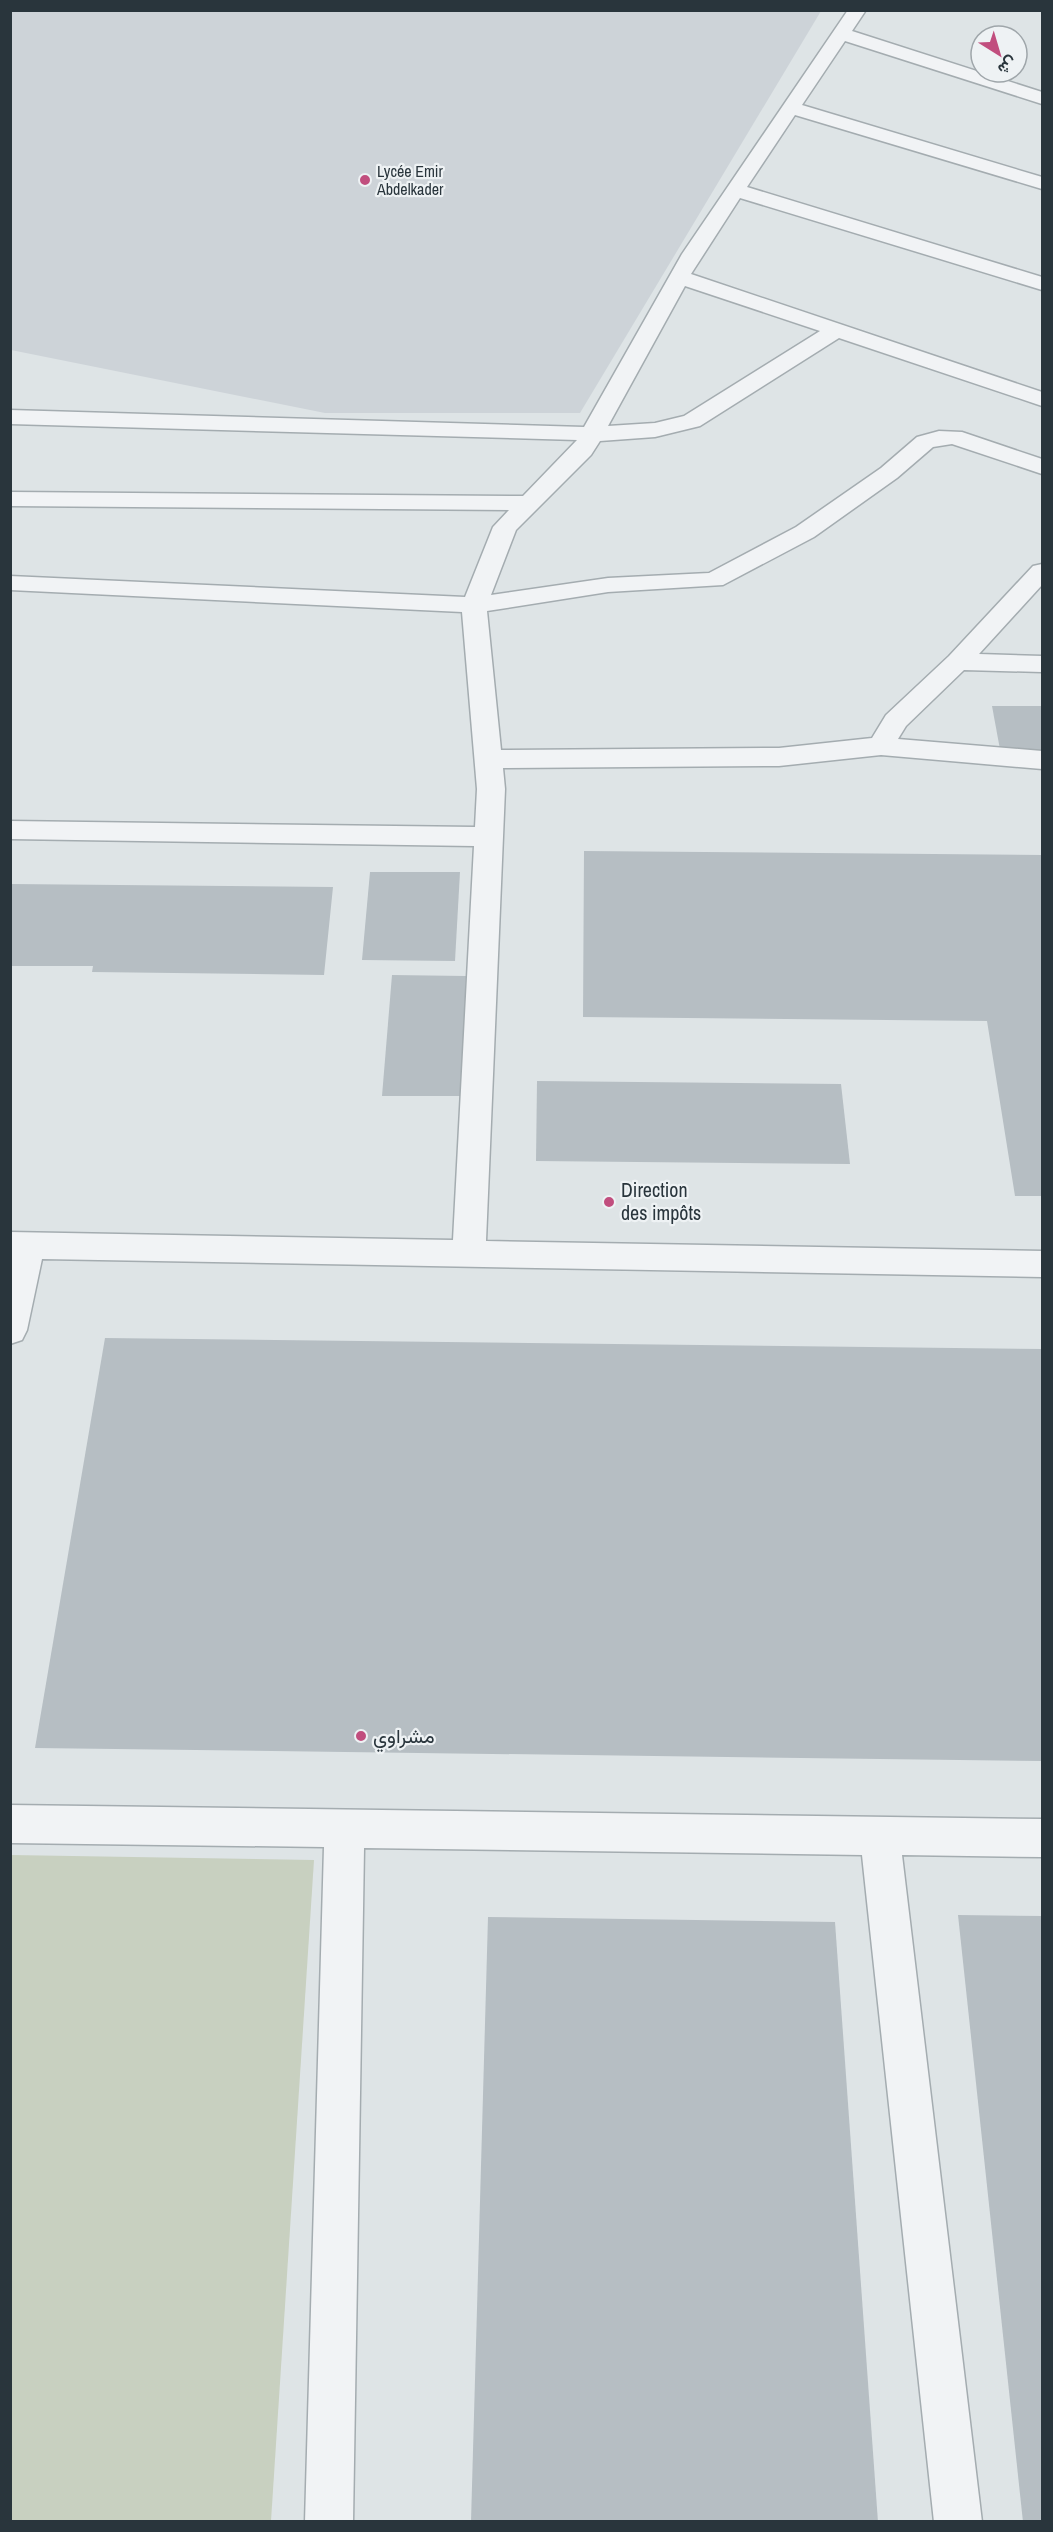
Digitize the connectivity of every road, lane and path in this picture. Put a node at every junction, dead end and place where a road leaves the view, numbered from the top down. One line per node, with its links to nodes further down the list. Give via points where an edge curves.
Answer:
1 (857, 10): 2 (street)
2 (841, 34): 3 (street); 4 (street)
3 (1042, 98)
4 (790, 108): 5 (street); 6 (street)
5 (1042, 183)
6 (736, 190): 7 (street); 8 (street)
7 (680, 277): 9 (street); 12 (street)
8 (1042, 284)
9 (837, 330): 10 (street); 12 (street, via 692,421 654,431)
10 (1042, 399)
11 (10, 417): 12 (street)
12 (592, 434): 15 (street, via 583,450)
13 (1042, 467): 18 (street, via 970,441 939,438 914,449 889,473 805,532 714,580 608,585)
14 (10, 499): 15 (street)
15 (528, 503): 18 (street, via 505,527)
16 (1042, 571): 19 (street)
17 (10, 584): 18 (street)
18 (474, 605): 22 (street)
19 (958, 662): 20 (street); 21 (street, via 895,721)
20 (1042, 664)
21 (881, 746): 22 (street, via 779,757); 23 (street)
22 (489, 759): 25 (street)
23 (1042, 760)
24 (10, 830): 25 (street)
25 (489, 837): 27 (street)
26 (19, 1245): 27 (street); 29 (street)
27 (470, 1253): 28 (street)
28 (1042, 1264)
29 (10, 1330)
30 (10, 1824): 31 (street)
31 (344, 1828): 32 (street); 34 (street)
32 (880, 1835): 33 (street); 35 (street)
33 (1042, 1838)
34 (329, 2522)
35 (958, 2522)

